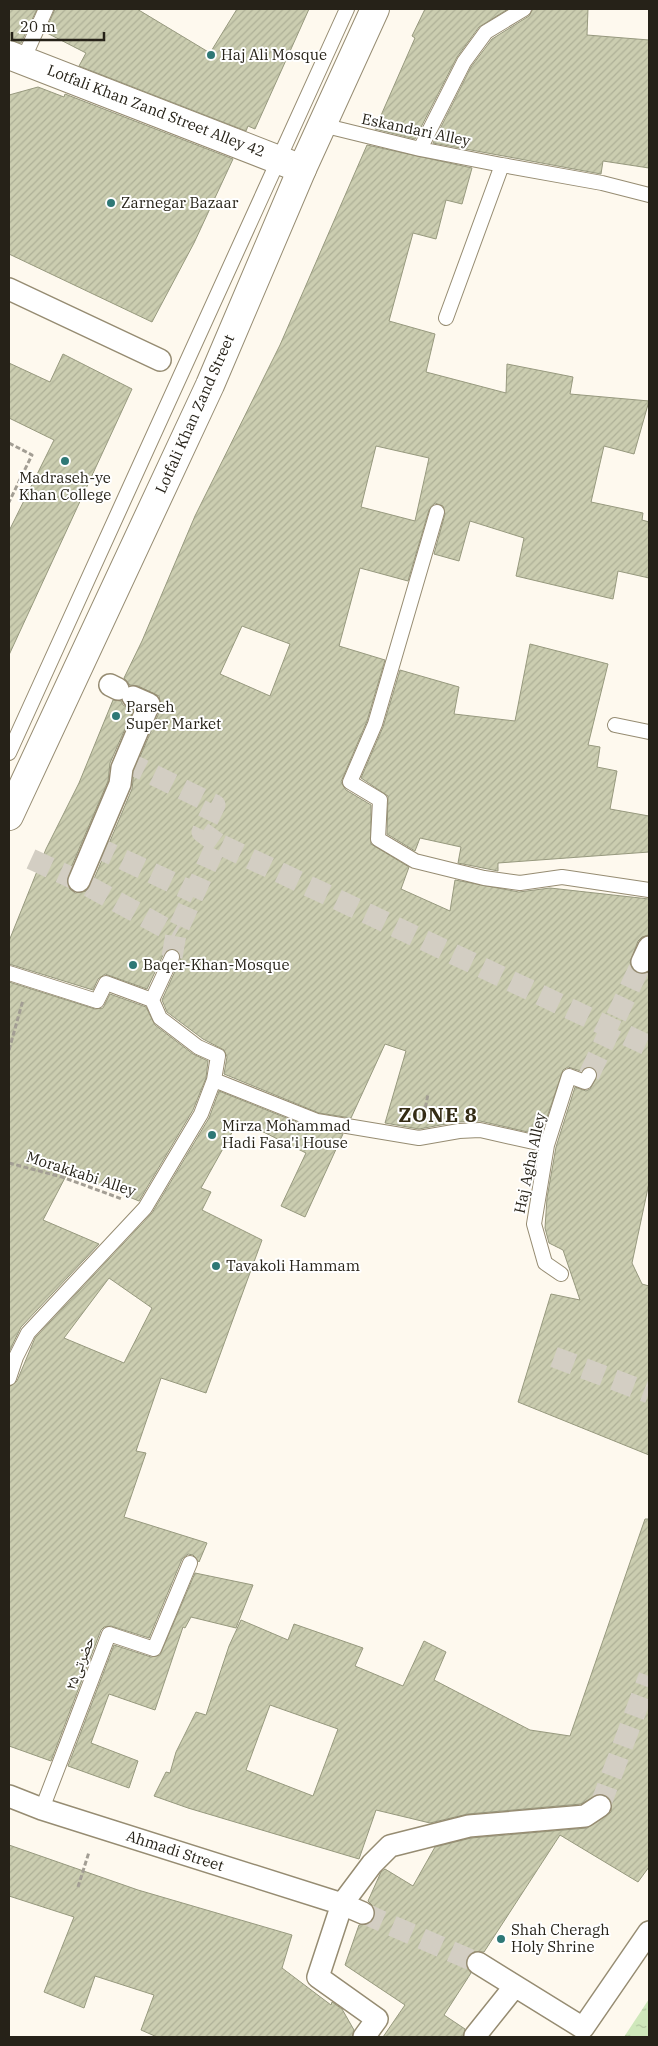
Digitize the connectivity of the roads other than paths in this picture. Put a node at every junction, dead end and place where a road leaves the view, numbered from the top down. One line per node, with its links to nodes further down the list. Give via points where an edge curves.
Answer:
1 (46, 9): 5 (lane)
2 (346, 9): 8 (lane)
3 (375, 9): 6 (street, Lotfali Khan Zand Street)
4 (524, 9): 7 (lane, via 486,32 464,62)
5 (16, 58): 8 (street, Lotfali Khan Zand Street Alley 42)
6 (322, 125): 7 (lane, Eskandari Alley); 8 (street, Lotfali Khan Zand Street)
7 (420, 149): 9 (lane, Eskandari Alley)
8 (290, 163): 18 (lane); 19 (street, Lotfali Khan Zand Street, via 210,385)
9 (502, 165): 10 (lane, Eskandari Alley); 12 (lane)
10 (649, 195)
11 (9, 289): 13 (street)
12 (446, 318)
13 (160, 360)
14 (437, 512): 21 (lane, via 375,724 350,782 380,800 378,839 415,861 484,878 520,883 562,877)
15 (120, 690): 20 (street, via 149,704)
16 (615, 725): 17 (lane)
17 (649, 732)
18 (9, 753)
19 (9, 816)
20 (79, 881)
21 (649, 890)
22 (172, 956): 24 (lane)
23 (9, 973): 24 (lane, via 96,1002 106,983)
24 (152, 1000): 26 (lane, via 160,1018 198,1047 218,1056)
25 (589, 1075): 27 (lane, Haj Agha Alley, via 585,1082 569,1076)
26 (214, 1080): 27 (lane, via 317,1121 419,1138 459,1130 480,1130); 29 (lane, via 201,1114 145,1208 28,1333)
27 (547, 1145): 28 (lane, Haj Agha Alley, via 534,1224 545,1263)
28 (561, 1274)
29 (9, 1378)
30 (190, 1563): 33 (lane, حضرتی۲۵, via 154,1649 108,1634)
31 (9, 1796): 33 (street, Ahmadi Street)
32 (600, 1806): 34 (street, via 585,1816 469,1826 390,1846)
33 (42, 1809): 34 (street, Ahmadi Street)
34 (342, 1904): 35 (street, Ahmadi Street); 40 (street, via 318,1977 376,2019)
35 (362, 1913)
36 (649, 1932): 38 (street, via 583,2028)
37 (478, 1963): 38 (street)
38 (515, 1986): 39 (street)
39 (475, 2036)
40 (364, 2037)

